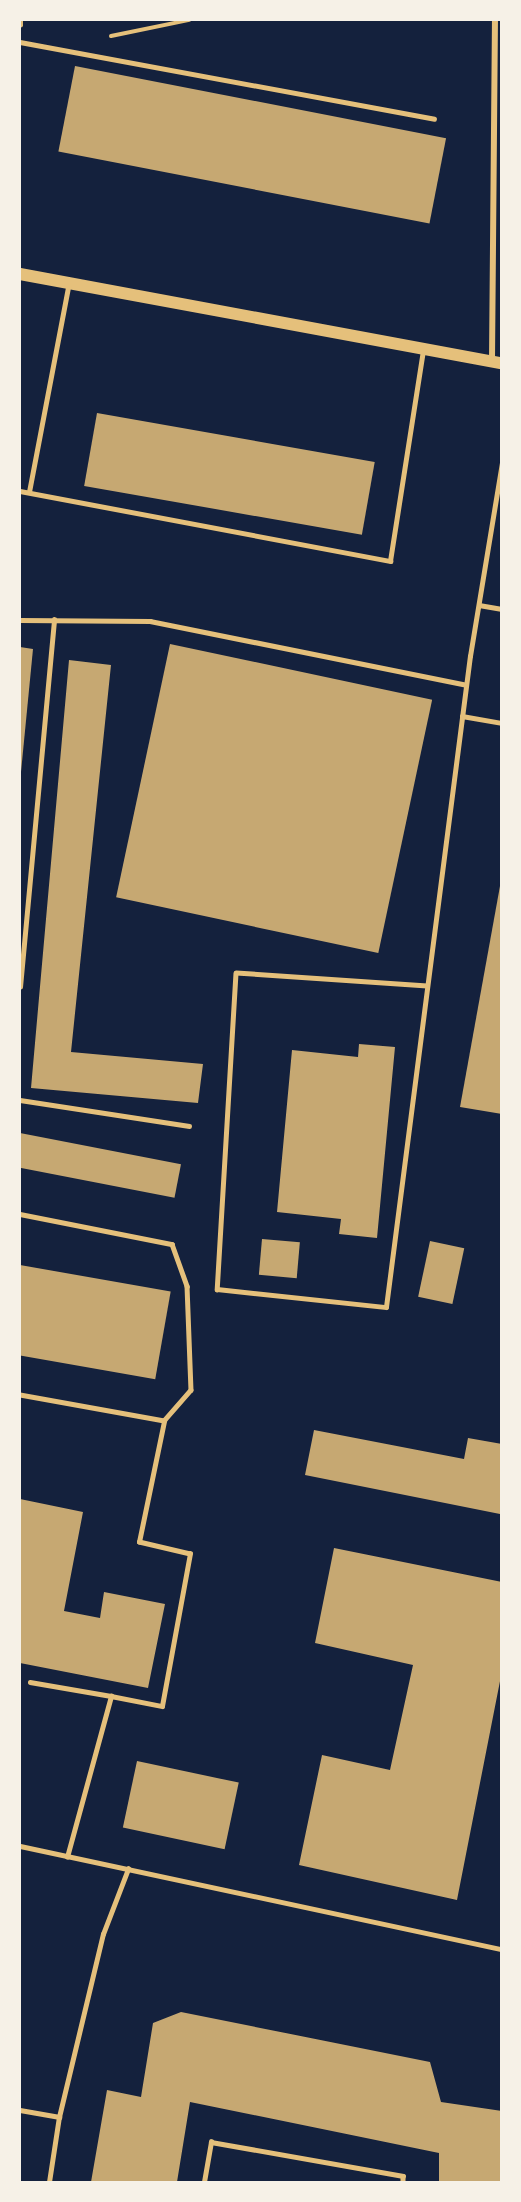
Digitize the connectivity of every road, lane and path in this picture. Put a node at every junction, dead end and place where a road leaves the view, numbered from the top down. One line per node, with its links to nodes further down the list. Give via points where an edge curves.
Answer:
1 (20, 20): 4 (lane)
2 (189, 20): 5 (path)
3 (495, 20): 11 (street)
4 (20, 25)
5 (104, 38)
6 (20, 42): 7 (lane)
7 (434, 119)
8 (20, 274): 9 (main road)
9 (69, 283): 10 (main road); 14 (lane)
10 (423, 348): 11 (main road); 14 (lane, via 390,561)
11 (497, 362)
12 (501, 463): 15 (lane)
13 (20, 490): 14 (lane)
14 (29, 492)
15 (479, 605): 16 (lane); 19 (lane)
16 (501, 609)
17 (20, 620): 18 (lane)
18 (54, 620): 19 (lane, via 150,621); 23 (lane)
19 (466, 685): 20 (lane)
20 (462, 716): 21 (lane); 22 (lane)
21 (501, 723)
22 (427, 986): 22 (lane, via 386,1307 217,1289 236,973)
23 (20, 987)
24 (20, 1100): 25 (lane)
25 (189, 1126)
26 (20, 1214): 28 (lane, via 172,1244 187,1286 191,1390)
27 (20, 1395): 28 (lane)
28 (164, 1422): 30 (lane, via 139,1542 190,1554 165,1694 162,1706)
29 (30, 1682): 30 (lane)
30 (111, 1696): 32 (lane)
31 (20, 1846): 32 (street)
32 (67, 1857): 33 (street)
33 (128, 1869): 34 (street); 36 (lane, via 103,1934)
34 (501, 1949)
35 (20, 2110): 36 (lane)
36 (59, 2117): 37 (lane)
37 (49, 2182)
38 (204, 2182): 39 (lane, via 211,2142 402,2176)
39 (402, 2182)

